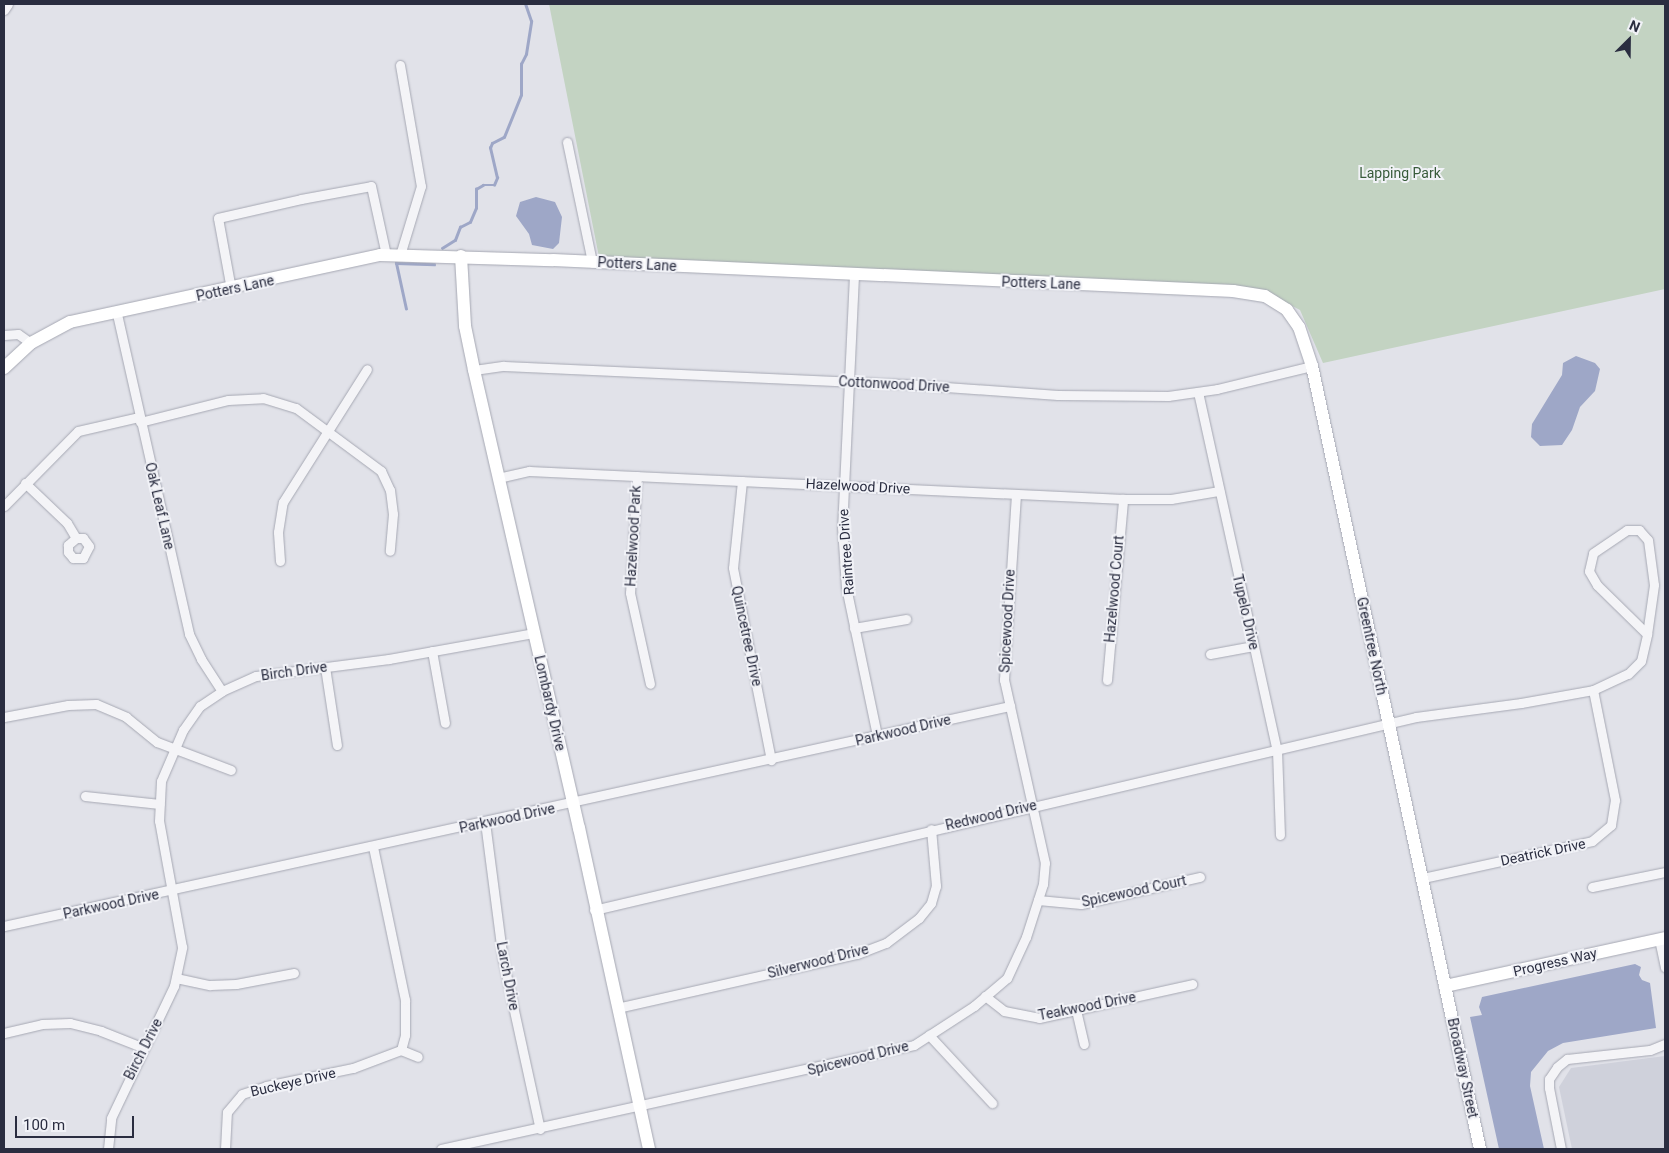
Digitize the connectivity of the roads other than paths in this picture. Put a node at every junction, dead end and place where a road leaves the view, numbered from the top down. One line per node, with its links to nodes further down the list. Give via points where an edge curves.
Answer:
1 (8, 4): 2 (street)
2 (4, 10)
3 (400, 65): 6 (street, via 421,186)
4 (567, 142): 8 (street)
5 (386, 255): 6 (main road, Potters Lane); 10 (main road, Potters Lane); 10 (street, via 371,186 301,199 218,218)
6 (400, 255): 7 (main road, Potters Lane)
7 (461, 256): 8 (main road, Potters Lane); 18 (main road, Lombardy Drive, via 465,326)
8 (592, 262): 9 (main road, Potters Lane)
9 (854, 275): 11 (main road, Potters Lane, via 1233,291 1262,295); 19 (street, Raintree Drive)
10 (231, 289): 12 (main road, Potters Lane)
11 (1287, 310): 15 (main road, Greentree North, via 1300,328)
12 (117, 314): 14 (main road, Potters Lane, via 70,322); 21 (street, Oak Leaf Lane)
13 (4, 335): 14 (street, via 18,334)
14 (31, 343): 16 (main road, Potters Lane)
15 (1312, 366): 20 (street, Cottonwood Drive); 50 (main road, Greentree North)
16 (4, 368)
17 (367, 369): 22 (street)
18 (474, 370): 19 (street, Cottonwood Drive, via 504,366); 24 (main road, Lombardy Drive)
19 (849, 382): 20 (street, Cottonwood Drive, via 1058,395 1168,396); 27 (street, Raintree Drive)
20 (1198, 392): 28 (street, Tupelo Drive)
21 (140, 420): 22 (street, via 228,400 263,398 296,408); 26 (street, via 78,431); 45 (street, Oak Leaf Lane, via 190,634 201,660)
22 (328, 432): 33 (street, via 381,471 390,490 393,514); 34 (street, via 283,502 278,532)
23 (637, 476): 24 (street, Hazelwood Drive, via 529,471); 25 (street, Hazelwood Drive); 44 (street, Hazelwood Park, via 630,593)
24 (498, 478): 37 (main road, Lombardy Drive)
25 (742, 481): 27 (street, Hazelwood Drive); 55 (street, Quincetree Drive, via 734,568)
26 (25, 483): 31 (street); 32 (street, via 67,523)
27 (844, 486): 29 (street, Hazelwood Drive); 36 (street, Raintree Drive, via 842,527 846,587)
28 (1219, 491): 30 (street, Hazelwood Drive, via 1171,499); 39 (street, Tupelo Drive)
29 (1016, 494): 30 (street, Hazelwood Drive); 47 (street, Spicewood Drive, via 1004,672)
30 (1123, 499): 43 (street, Hazelwood Court)
31 (4, 506)
32 (76, 538)
33 (390, 551)
34 (280, 561)
35 (906, 619): 36 (street)
36 (854, 628): 51 (street, Raintree Drive)
37 (533, 633): 40 (street, Birch Drive); 58 (main road, Lombardy Drive)
38 (1647, 634): 38 (street, Redwood Drive, via 1654,585 1648,540 1639,530 1626,530 1593,553 1589,571 1597,585); 46 (street, Redwood Drive, via 1641,661 1628,674)
39 (1253, 646): 41 (street); 54 (street, Tupelo Drive)
40 (432, 651): 42 (street, Birch Drive); 49 (street)
41 (1210, 654)
42 (325, 667): 45 (street, Birch Drive, via 256,676); 52 (street)
43 (1107, 680)
44 (650, 684)
45 (222, 690): 53 (street, Birch Drive, via 200,706 183,730)
46 (1593, 690): 50 (street, Redwood Drive); 67 (street, Deatrick Drive, via 1616,800 1611,825 1592,841)
47 (1010, 706): 51 (street, Parkwood Drive); 60 (street, Spicewood Drive)
48 (4, 718): 53 (street, via 68,705 96,704 126,717 157,742)
49 (445, 723)
50 (1388, 723): 54 (street, Redwood Drive); 67 (main road, Greentree North)
51 (877, 736): 55 (street, Parkwood Drive)
52 (337, 745)
53 (175, 749): 56 (street); 59 (street, Birch Drive, via 162,781)
54 (1277, 750): 60 (street, Redwood Drive); 63 (street, Tupelo Drive)
55 (771, 760): 58 (street, Parkwood Drive)
56 (231, 770)
57 (85, 796): 59 (street)
58 (573, 803): 61 (street, Parkwood Drive); 71 (main road, Lombardy Drive)
59 (160, 804): 69 (street, Birch Drive, via 159,821)
60 (1031, 805): 62 (street, Redwood Drive); 70 (street, Spicewood Drive, via 1045,863)
61 (485, 822): 64 (street, Parkwood Drive); 91 (street, Larch Drive, via 503,960)
62 (931, 829): 71 (street, Redwood Drive); 80 (street, Silverwood Drive, via 936,886 931,903 920,918 886,943 857,954)
63 (1280, 834)
64 (373, 847): 69 (street, Parkwood Drive); 87 (street, via 405,1000 405,1035)
65 (1665, 872): 68 (street)
66 (1200, 877): 70 (street, Spicewood Court, via 1081,904)
67 (1423, 878): 78 (main road, Greentree North)
68 (1592, 886)
69 (171, 891): 72 (street, Parkwood Drive); 76 (street, Birch Drive, via 182,947)
70 (1038, 900): 79 (street, Spicewood Drive, via 1026,937 1007,978)
71 (594, 910): 80 (main road, Lombardy Drive)
72 (4, 926)
73 (1662, 938): 74 (street); 78 (main road, Progress Way)
74 (1665, 967)
75 (294, 973): 76 (street, via 210,986)
76 (176, 978): 86 (street, Birch Drive)
77 (1192, 984): 81 (street, Teakwood Drive)
78 (1446, 986): 96 (main road, Broadway Street)
79 (986, 996): 81 (street, Teakwood Drive, via 1004,1011 1023,1016 1039,1018); 83 (street, Spicewood Drive)
80 (617, 1008): 90 (main road, Lombardy Drive)
81 (1076, 1010): 84 (street)
82 (4, 1033): 86 (street, via 42,1024 70,1023 102,1031)
83 (929, 1035): 89 (street); 90 (street, Spicewood Drive, via 914,1045)
84 (1084, 1044)
85 (1665, 1044): 97 (street, via 1650,1050 1568,1059 1557,1067 1549,1079 1548,1088)
86 (144, 1048): 92 (street, Birch Drive, via 111,1118)
87 (401, 1050): 88 (street); 93 (street, Buckeye Drive, via 353,1068 242,1094 227,1112)
88 (418, 1057)
89 (992, 1103)
90 (639, 1107): 91 (street, Spicewood Drive); 95 (main road, Lombardy Drive)
91 (540, 1129): 94 (street, Spicewood Drive)
92 (108, 1149)
93 (225, 1149)
94 (441, 1149)
95 (649, 1149)
96 (1480, 1149)
97 (1560, 1149)

